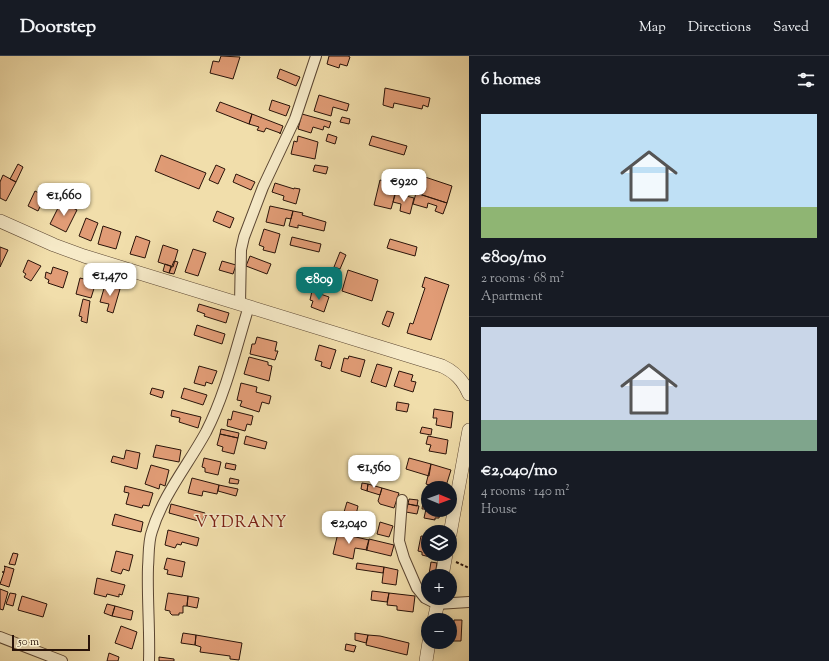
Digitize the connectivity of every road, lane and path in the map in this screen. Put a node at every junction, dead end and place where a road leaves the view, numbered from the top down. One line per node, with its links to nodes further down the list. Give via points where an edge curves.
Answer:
1 (316, 56): 3 (street, via 295,119 263,187 244,236 241,255)
2 (0, 221): 3 (street, via 54,246)
3 (245, 305): 4 (street, via 442,366 452,370 460,378); 16 (street, via 222,395 212,420 165,500 152,532 148,584)
4 (469, 394)
5 (469, 430): 7 (street)
6 (402, 500): 10 (street, via 399,542)
7 (452, 525)
8 (456, 561): 9 (path)
9 (469, 568)
10 (421, 594)
11 (457, 602): 12 (street)
12 (469, 602)
13 (0, 637): 15 (street)
14 (428, 649): 17 (street)
15 (62, 661)
16 (149, 661)
17 (426, 661)

